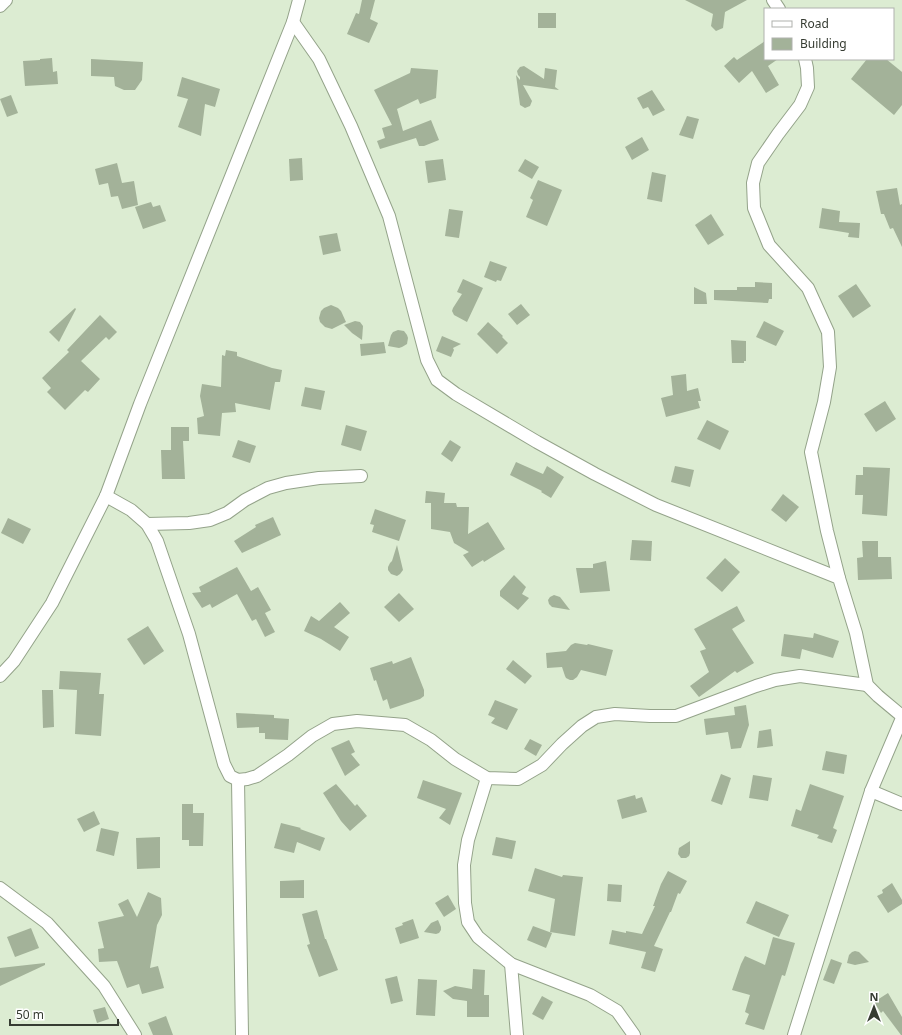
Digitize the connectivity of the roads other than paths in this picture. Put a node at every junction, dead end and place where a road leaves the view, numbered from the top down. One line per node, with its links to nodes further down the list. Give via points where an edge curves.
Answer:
1 (6, 0): 3 (street)
2 (299, 0): 4 (street)
3 (0, 6)
4 (293, 22): 7 (street, via 140,404); 9 (street, via 319,59 389,216 427,360 437,380 537,442 656,505)
5 (805, 60): 9 (street, via 808,87 800,105 758,163 753,183 754,208 770,244 808,288 828,332 830,367 811,452)
6 (361, 476): 8 (street, via 319,478 268,488 227,513 210,520)
7 (106, 496): 8 (street, via 131,510); 10 (street, via 52,603 14,661)
8 (147, 524): 14 (street, via 157,541 189,634 224,764 230,776)
9 (839, 578): 11 (street, via 856,633)
10 (0, 676)
11 (867, 685): 12 (street); 13 (street, via 800,676 756,686 676,716 615,714 596,717 582,726 536,769 518,779)
12 (902, 717): 15 (street)
13 (487, 778): 14 (street, via 405,725 357,721 333,724 257,776); 18 (street, via 468,840 464,865 465,903 468,922 478,936)
14 (238, 780): 20 (street)
15 (871, 791): 16 (street); 23 (street)
16 (902, 804)
17 (0, 888): 19 (street, via 47,923 104,986)
18 (511, 964): 21 (street); 22 (street, via 590,995 617,1011)
19 (135, 1035)
20 (242, 1035)
21 (517, 1035)
22 (634, 1035)
23 (794, 1035)

